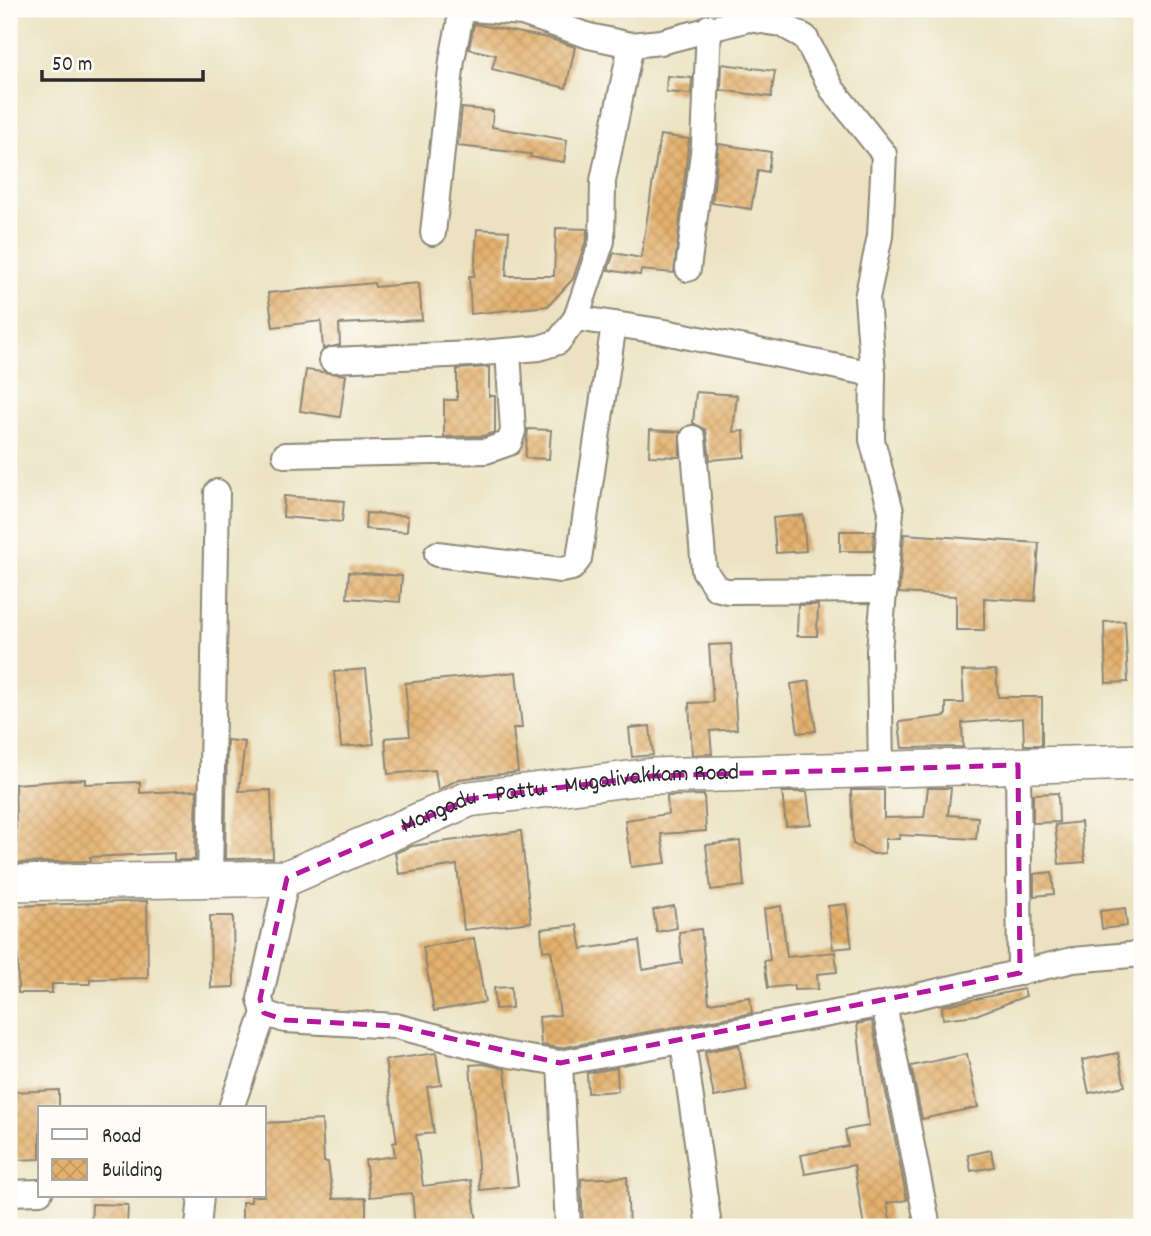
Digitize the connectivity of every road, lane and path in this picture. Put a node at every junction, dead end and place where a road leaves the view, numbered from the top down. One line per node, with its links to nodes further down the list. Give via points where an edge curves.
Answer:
1 (462, 9): 5 (street)
2 (472, 9): 4 (street, via 522,13)
3 (709, 27): 4 (street, via 661,42); 6 (street, via 704,145); 11 (street, via 749,19 781,24 805,37 832,89 884,154 880,236 867,298)
4 (631, 45): 7 (street, via 603,181 602,241)
5 (433, 233)
6 (688, 269)
7 (576, 318): 8 (street); 9 (street, via 558,342)
8 (614, 324): 11 (street); 15 (street, via 579,559 572,568 561,569)
9 (508, 351): 10 (street); 13 (street, via 513,431 502,448)
10 (332, 360)
11 (873, 374): 16 (street, via 872,440 891,511)
12 (693, 438): 16 (street, via 704,570 716,588 727,592)
13 (285, 455)
14 (217, 492): 21 (street)
15 (438, 554)
16 (885, 590): 19 (street, via 879,651)
17 (1142, 761): 18 (street, Mangadu - Pattu - Mugalivakkam Road)
18 (1018, 765): 19 (street, Mangadu - Pattu - Mugalivakkam Road); 24 (street)
19 (881, 769): 20 (street, Mangadu - Pattu - Mugalivakkam Road, via 652,776 469,799)
20 (287, 878): 21 (street, Mangadu - Pattu - Mugalivakkam Road); 26 (street, via 260,999)
21 (210, 879): 22 (street, Mangadu - Pattu - Mugalivakkam Road)
22 (9, 883)
23 (1142, 954): 24 (street, via 1073,960)
24 (1020, 973): 25 (street)
25 (884, 1004): 27 (street); 36 (street)
26 (264, 1013): 28 (street, via 285,1020 396,1026 504,1054); 29 (street)
27 (683, 1042): 28 (street); 35 (street)
28 (560, 1063): 34 (street)
29 (232, 1106)
30 (38, 1192): 31 (street)
31 (9, 1193)
32 (201, 1198): 33 (street)
33 (198, 1227)
34 (568, 1227)
35 (709, 1227)
36 (928, 1227)

